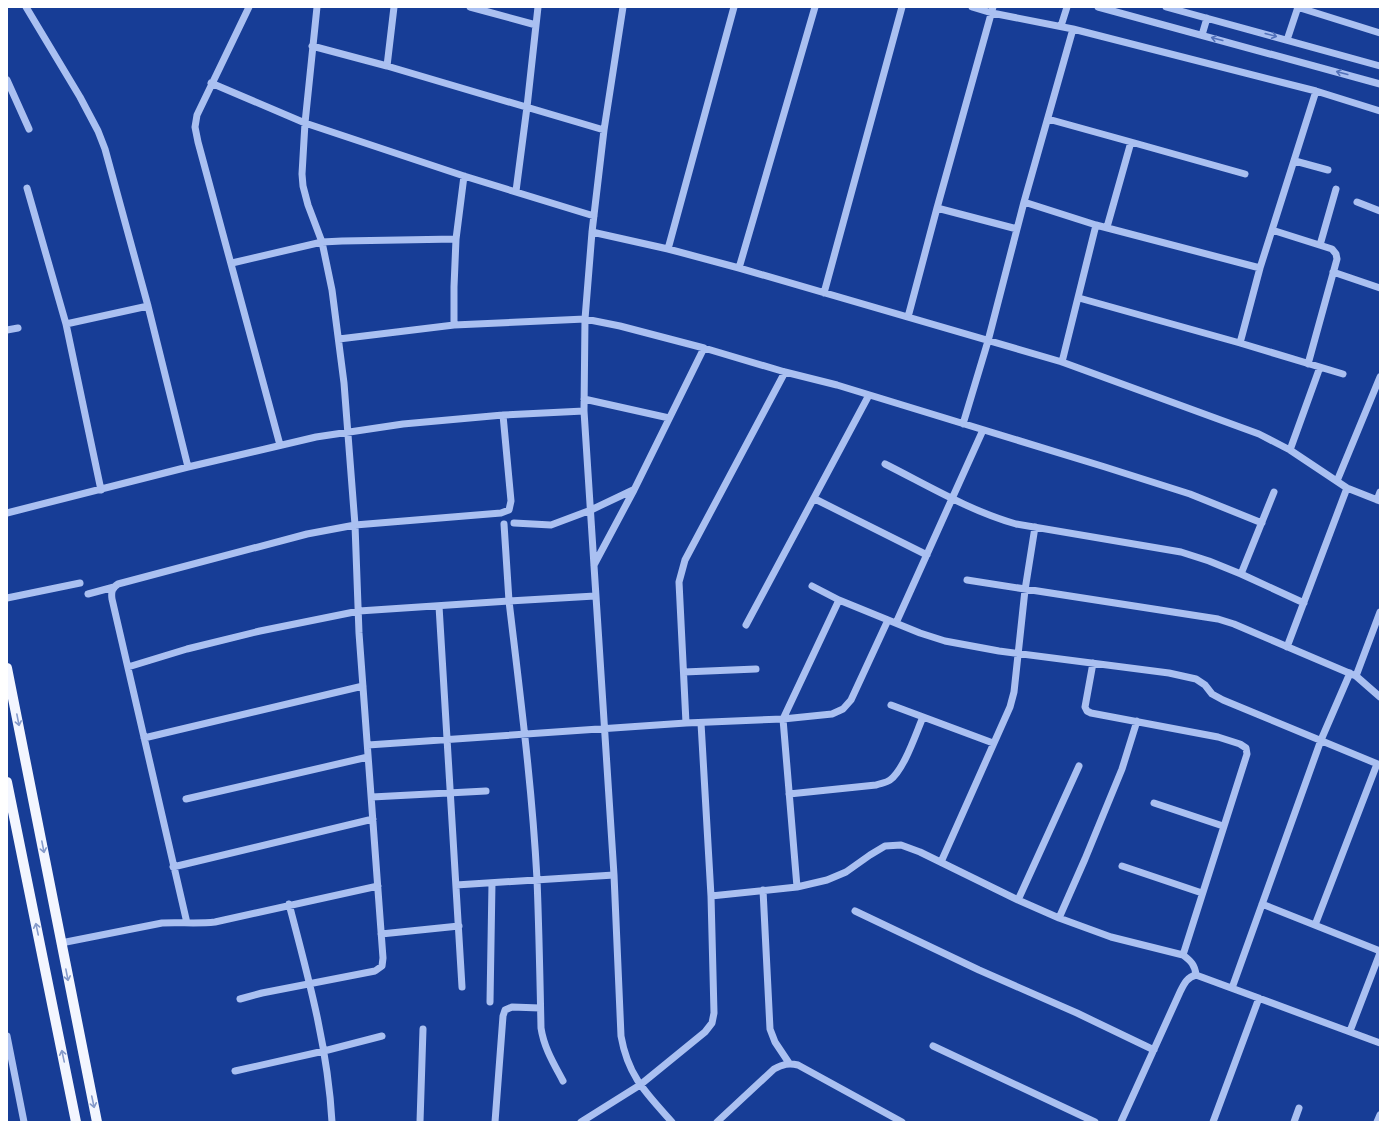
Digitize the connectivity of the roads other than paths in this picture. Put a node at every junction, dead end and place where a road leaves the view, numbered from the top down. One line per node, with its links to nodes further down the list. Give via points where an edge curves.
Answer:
1 (26, 7): 66 (street, via 98,131)
2 (249, 7): 28 (street)
3 (317, 7): 24 (street)
4 (394, 7): 25 (street)
5 (470, 7): 18 (street)
6 (538, 7): 18 (street)
7 (623, 7): 36 (street)
8 (734, 7): 58 (street)
9 (815, 7): 60 (street)
10 (902, 7): 64 (street)
11 (972, 7): 16 (street)
12 (1067, 7): 19 (street)
13 (1098, 7): 22 (street)
14 (1166, 7): 17 (street)
15 (1298, 7): 21 (street); 23 (street)
16 (992, 10): 19 (street); 47 (street)
17 (1207, 18): 22 (street); 23 (street, one-way to 23)
18 (536, 25): 31 (street)
19 (1062, 26): 20 (street)
20 (1073, 29): 30 (street); 33 (street)
21 (1380, 33)
22 (1202, 35): 29 (street, one-way to 22)
23 (1288, 40): 26 (street)
24 (312, 46): 25 (street); 34 (street)
25 (387, 66): 31 (street)
26 (1380, 66)
27 (7, 80): 35 (street)
28 (211, 84): 34 (street); 59 (street, via 197,115 195,127)
29 (1380, 84)
30 (1316, 91): 32 (street); 38 (street)
31 (527, 107): 36 (street); 44 (street)
32 (1380, 111)
33 (1048, 118): 37 (street); 45 (street)
34 (305, 122): 41 (street); 56 (street, via 303,186)
35 (29, 130)
36 (604, 130): 49 (street)
37 (1131, 142): 40 (street); 51 (street)
38 (1295, 161): 39 (street); 53 (street)
39 (1328, 170)
40 (1245, 174)
41 (464, 176): 44 (street); 55 (street)
42 (27, 188): 69 (street)
43 (1336, 190): 57 (street)
44 (516, 191): 49 (street)
45 (1024, 202): 50 (street); 52 (street)
46 (1357, 202): 48 (street)
47 (937, 208): 52 (street); 67 (street)
48 (1380, 211)
49 (594, 216): 54 (street)
50 (1096, 225): 51 (street); 65 (street)
51 (1107, 228): 61 (street)
52 (1017, 229): 74 (street)
53 (1272, 230): 57 (street); 61 (street)
54 (592, 232): 58 (street); 68 (street)
55 (456, 239): 56 (street); 70 (street)
56 (322, 242): 59 (street); 73 (street)
57 (1320, 245): 62 (street, via 1332,249 1336,254)
58 (668, 249): 60 (street)
59 (232, 263): 91 (street)
60 (740, 268): 64 (street)
61 (1260, 268): 75 (street)
62 (1333, 272): 63 (street); 78 (street)
63 (1380, 288)
64 (824, 293): 67 (street)
65 (1079, 298): 75 (street); 77 (street)
66 (148, 306): 69 (street); 94 (street)
67 (908, 318): 74 (street)
68 (585, 319): 70 (street); 76 (street); 84 (street)
69 (66, 324): 97 (street)
70 (454, 325): 73 (street)
71 (18, 328): 72 (street)
72 (7, 330)
73 (339, 339): 90 (street)
74 (988, 341): 77 (street); 88 (street)
75 (1240, 343): 78 (street)
76 (704, 348): 80 (street); 87 (street)
77 (1062, 362): 92 (street, via 1252,431)
78 (1308, 364): 79 (street)
79 (1320, 367): 81 (street); 92 (street)
80 (784, 372): 83 (street); 137 (street, via 685,560 679,582)
81 (1343, 374)
82 (1380, 377): 95 (street)
83 (869, 395): 88 (street); 102 (street)
84 (584, 399): 85 (street); 87 (street)
85 (584, 411): 86 (street); 104 (street)
86 (503, 415): 90 (street); 109 (street, via 511,501 509,510 500,513)
87 (669, 418): 98 (street)
88 (963, 424): 89 (street)
89 (984, 430): 101 (street); 107 (street, via 1190,494)
90 (348, 432): 91 (street); 109 (street)
91 (280, 445): 94 (street)
92 (1290, 450): 95 (street)
93 (885, 464): 101 (street)
94 (188, 467): 97 (street)
95 (1337, 481): 96 (street)
96 (1347, 488): 103 (street); 124 (street)
97 (101, 490): 105 (street)
98 (634, 490): 104 (street); 112 (street)
99 (1274, 492): 107 (street)
100 (1380, 492): 103 (street)
101 (953, 498): 110 (street, via 998,519); 111 (street)
102 (814, 499): 111 (street); 130 (street)
103 (1378, 501)
104 (591, 510): 106 (street, via 551,525); 112 (street)
105 (7, 513)
106 (514, 523)
107 (1262, 523): 113 (street)
108 (504, 524): 123 (street)
109 (355, 525): 117 (street, via 306,534); 126 (street)
110 (1035, 527): 113 (street, via 1181,552); 118 (street)
111 (927, 555): 129 (street)
112 (594, 565): 120 (street)
113 (1241, 574): 124 (street)
114 (967, 580): 118 (street)
115 (80, 583): 121 (street)
116 (812, 586): 122 (street)
117 (114, 587): 119 (street); 134 (street, via 111,592 112,599)
118 (1025, 590): 131 (street, via 1218,619); 132 (street)
119 (88, 594)
120 (595, 596): 123 (street); 147 (street)
121 (7, 598)
122 (839, 600): 128 (street); 143 (street)
123 (509, 601): 125 (street); 148 (street)
124 (1304, 602): 131 (street)
125 (438, 606): 126 (street); 150 (street)
126 (359, 611): 134 (street, via 260,631); 139 (street)
127 (1380, 612): 138 (street)
128 (888, 620): 129 (street); 143 (street, via 851,700 843,709 832,714)
129 (896, 623): 132 (street, via 945,641)
130 (746, 625)
131 (1287, 647): 138 (street)
132 (1018, 654): 133 (street); 152 (street, via 1014,692)
133 (1093, 663): 144 (street, via 1085,707 1087,711); 151 (street, via 1196,679 1212,694 1223,700)
134 (128, 667): 149 (street)
135 (7, 668): 188 (main road, one-way to 188)
136 (756, 669): 137 (street)
137 (684, 672): 145 (street)
138 (1353, 675): 140 (street); 151 (street)
139 (363, 686): 149 (street); 153 (street)
140 (1380, 697)
141 (891, 705): 142 (street)
142 (923, 717): 152 (street); 160 (street, via 900,768 889,781 876,785)
143 (784, 719): 146 (street); 160 (street)
144 (1137, 721): 166 (street, via 1218,737 1246,748 1247,754); 183 (street, via 1122,769)
145 (686, 723): 146 (street); 147 (street)
146 (701, 723): 178 (street)
147 (604, 728): 148 (street); 170 (street)
148 (525, 733): 150 (street); 171 (street)
149 (144, 738): 169 (street)
150 (447, 739): 153 (street); 159 (street)
151 (1321, 740): 155 (street); 181 (street)
152 (993, 744): 167 (street)
153 (368, 745): 154 (street)
154 (368, 757): 161 (street); 162 (street)
155 (1379, 765): 185 (street)
156 (1079, 766): 179 (street)
157 (7, 782): 164 (main road)
158 (486, 791): 159 (street)
159 (450, 792): 161 (street); 173 (street)
160 (789, 794): 175 (street)
161 (372, 797): 165 (street)
162 (186, 799)
163 (1154, 803): 166 (street)
164 (10, 818): 214 (main road, one-way to 164)
165 (373, 819): 169 (street); 174 (street)
166 (1223, 826): 177 (street)
167 (941, 862): 175 (street, via 901,845 885,846 846,872 828,880); 179 (street)
168 (1122, 866): 177 (street)
169 (173, 867): 184 (street)
170 (614, 875): 171 (street); 210 (street, via 621,1036 628,1063)
171 (537, 880): 172 (street); 198 (street)
172 (492, 883): 173 (street); 197 (street)
173 (456, 885): 186 (street)
174 (378, 886): 180 (street); 187 (street)
175 (797, 887): 176 (street)
176 (763, 890): 178 (street); 207 (street, via 770,1029 774,1042)
177 (1202, 893): 190 (street)
178 (711, 896): 210 (street, via 714,1012 712,1023 705,1032)
179 (1018, 900): 183 (street)
180 (289, 904): 184 (street, via 215,922); 192 (street)
181 (1262, 904): 185 (street); 194 (street)
182 (855, 911): 205 (street)
183 (1059, 918): 190 (street, via 1111,937)
184 (187, 922): 188 (street, via 162,923)
185 (1315, 925): 189 (street)
186 (459, 926): 187 (street); 193 (street)
187 (381, 934): 192 (street, via 382,966 375,971)
188 (60, 943): 215 (main road, one-way to 215)
189 (1380, 952): 200 (street)
190 (1183, 955): 191 (street, via 1192,962)
191 (1196, 975): 194 (street); 205 (street, via 1186,980)
192 (310, 983): 196 (street); 206 (street)
193 (462, 987)
194 (1232, 988): 195 (street)
195 (1260, 998): 200 (street); 225 (street)
196 (240, 999)
197 (490, 1002)
198 (540, 1008): 209 (street, via 543,1040); 218 (street, via 512,1007 506,1010 503,1016)
199 (423, 1028): 217 (street)
200 (1350, 1031): 203 (street)
201 (7, 1036): 213 (street)
202 (382, 1036): 206 (street)
203 (1380, 1043)
204 (933, 1046): 223 (street)
205 (1154, 1050): 224 (street)
206 (324, 1051): 208 (street); 216 (street)
207 (789, 1063): 221 (street, via 774,1069); 222 (street, via 798,1065)
208 (235, 1071)
209 (563, 1081)
210 (640, 1085): 219 (street); 220 (street)
211 (1299, 1108): 226 (street)
212 (1380, 1115): 227 (street)
213 (24, 1122)
214 (76, 1122)
215 (97, 1122)
216 (332, 1122)
217 (420, 1122)
218 (495, 1122)
219 (581, 1122)
220 (672, 1122)
221 (717, 1122)
222 (902, 1122)
223 (1095, 1122)
224 (1121, 1122)
225 (1213, 1122)
226 (1294, 1122)
227 (1377, 1122)

